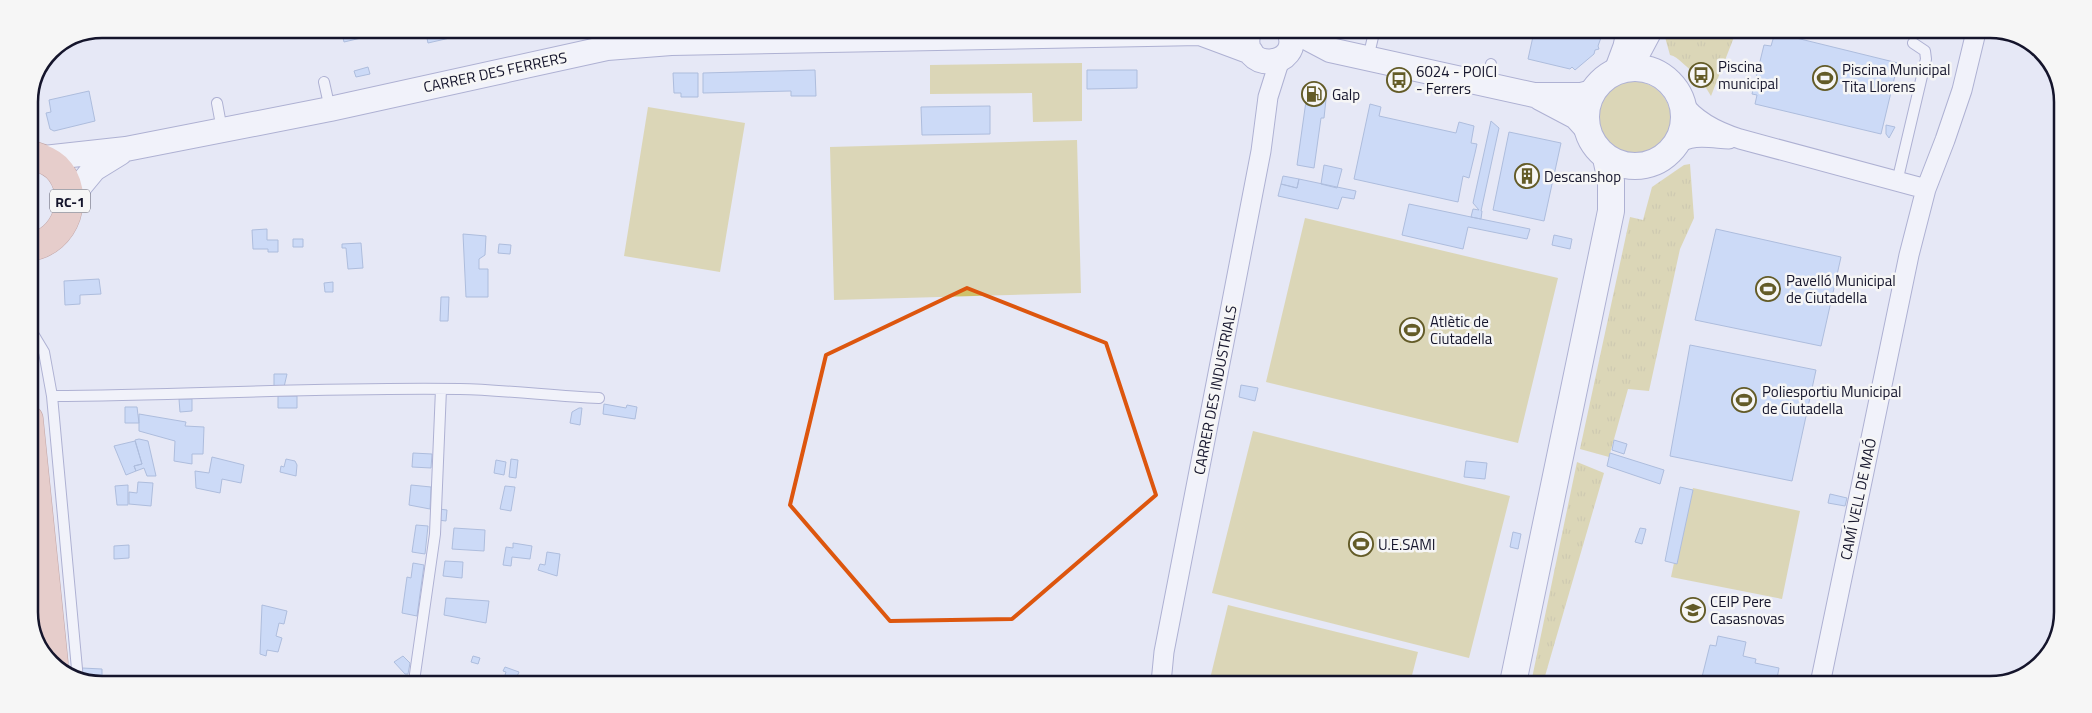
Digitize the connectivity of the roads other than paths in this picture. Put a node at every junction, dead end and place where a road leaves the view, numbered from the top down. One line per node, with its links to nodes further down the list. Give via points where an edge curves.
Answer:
1 (963, 37): 9 (street, CARRER DES FERRERS, via 671,43)
2 (1222, 37): 12 (street, CARRER DES FERRERS)
3 (1290, 37): 12 (street, via 1292,43)
4 (1305, 37): 11 (street, CARRER DES FERRERS)
5 (1625, 37): 13 (street)
6 (1645, 37): 13 (main road, via 1632,62)
7 (1652, 37): 14 (main road, via 1653,62)
8 (1975, 37): 31 (street, CAMÍ VELL DE MAÓ, via 1960,98)
9 (607, 39): 20 (street, CARRER DES FERRERS)
10 (1913, 43): 30 (lane, via 1925,51 1926,59)
11 (1330, 50): 12 (street, CARRER DES FERRERS); 17 (street, CARRER DES FERRERS, via 1370,48 1489,74)
12 (1265, 51): 43 (street, CARRER DES INDUSTRIALS, via 1268,97 1261,151 1164,652)
13 (1617, 71): 14 (main road, via 1640,68); 16 (main road)
14 (1659, 74): 18 (main road, via 1675,89)
15 (324, 82): 20 (lane)
16 (1592, 92): 17 (street, CARRER DES FERRERS); 21 (main road, via 1586,109)
17 (1534, 95): 21 (street, CARRER DES FERRERS, via 1576,117)
18 (1682, 102): 23 (street, via 1695,117); 24 (main road, via 1683,130)
19 (216, 103): 22 (lane)
20 (330, 109): 22 (street, CARRER DES FERRERS)
21 (1586, 128): 28 (main road, via 1597,150)
22 (222, 130): 25 (street, CARRER DES FERRERS)
23 (1740, 140): 24 (street, via 1688,138); 30 (street)
24 (1675, 146): 29 (main road, via 1662,159)
25 (126, 149): 26 (street, CARRER DES FERRERS); 32 (street, CARRER DES FERRERS, via 94,169)
26 (37, 156)
27 (37, 157): 32 (main road, RC-1, via 57,168 66,182)
28 (1606, 158): 29 (main road, via 1624,166); 33 (main road, via 1611,181)
29 (1644, 166): 33 (main road, via 1632,176)
30 (1897, 182): 31 (street)
31 (1926, 189): 45 (street, CAMÍ VELL DE MAÓ, via 1909,255)
32 (70, 198): 34 (main road, RC-1, via 68,214 60,229)
33 (1611, 209): 44 (main road)
34 (37, 248)
35 (37, 341): 37 (lane, via 44,352)
36 (441, 389): 37 (lane); 38 (lane); 42 (lane, via 435,534)
37 (52, 396): 41 (lane)
38 (600, 398)
39 (38, 505): 40 (main road)
40 (53, 653)
41 (77, 671)
42 (415, 676)
43 (1162, 676)
44 (1514, 676)
45 (1822, 676)

